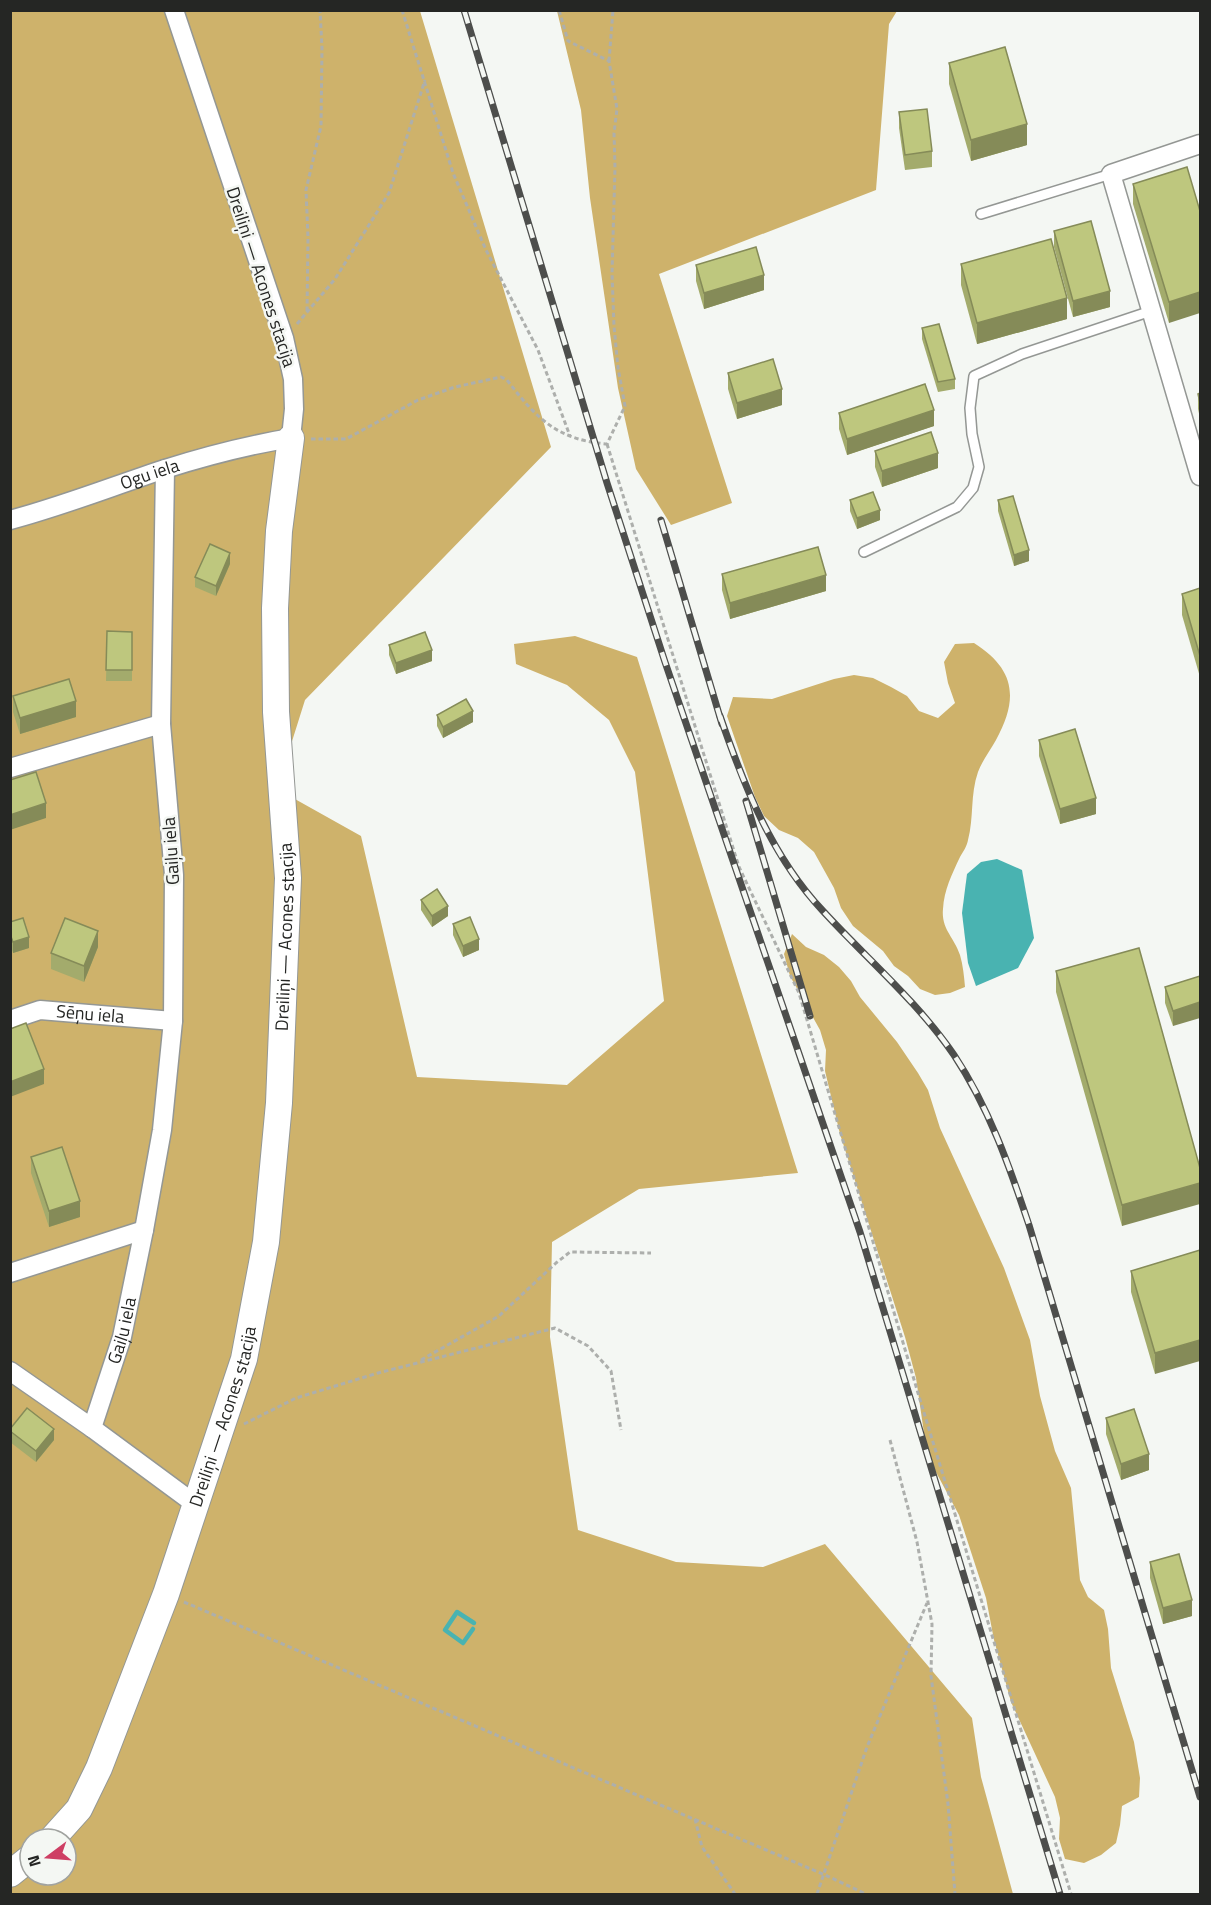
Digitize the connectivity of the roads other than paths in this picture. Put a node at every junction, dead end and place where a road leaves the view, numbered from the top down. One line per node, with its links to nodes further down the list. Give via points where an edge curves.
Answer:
1 (174, 10): 6 (street, Dreiliņi — Acones stacija, via 284,339 293,379)
2 (1200, 144): 3 (street)
3 (1111, 174): 4 (lane); 5 (street)
4 (981, 214)
5 (1151, 311): 8 (street); 10 (lane, via 1022,354 974,376 970,408 979,467 973,488 957,507)
6 (291, 438): 7 (street, Ogu iela); 19 (street, Dreiliņi — Acones stacija, via 279,531 275,608 276,712 288,878 279,1103 266,1242 244,1359)
7 (165, 469): 9 (street, Ogu iela); 11 (street, Gaiļu iela)
8 (1200, 476)
9 (10, 520)
10 (864, 552)
11 (161, 724): 12 (street); 14 (street, Gaiļu iela, via 174,875)
12 (10, 768)
13 (10, 1020): 14 (street, Sēņu iela, via 40,1010)
14 (173, 1021): 15 (street, Gaiļu iela, via 162,1130)
15 (144, 1230): 16 (street); 18 (street, Gaiļu iela, via 122,1337)
16 (10, 1273)
17 (10, 1371): 18 (street)
18 (92, 1428): 19 (street)
19 (195, 1504): 20 (street, Dreiliņi — Acones stacija, via 166,1594 99,1768 79,1809)
20 (63, 1827)

